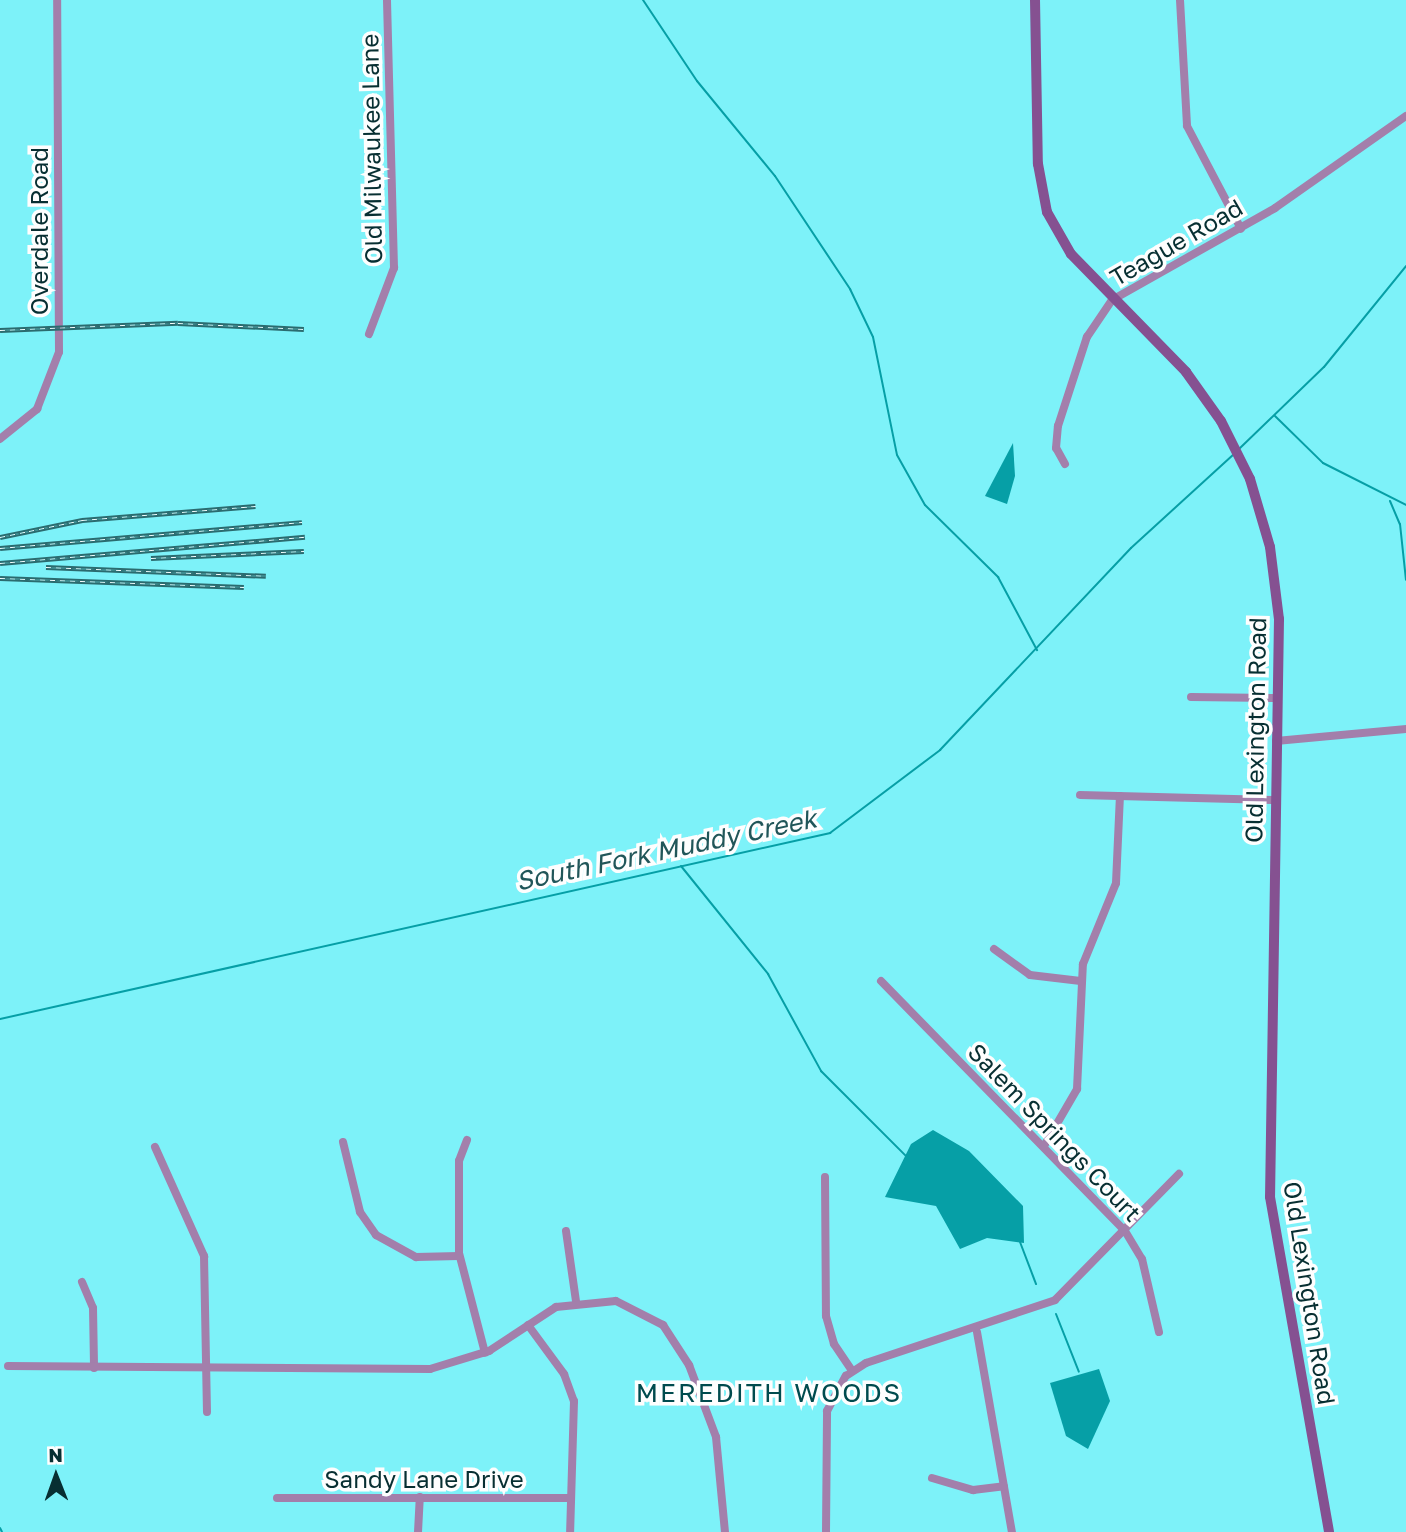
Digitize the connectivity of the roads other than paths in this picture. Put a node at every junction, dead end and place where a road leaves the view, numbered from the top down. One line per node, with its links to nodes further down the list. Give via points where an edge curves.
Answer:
1 (57, 0): 9 (street, Overdale Road, via 59,352 37,409)
2 (387, 0): 8 (street, Old Milwaukee Lane, via 394,268)
3 (1035, 0): 7 (street, Old Lexington Road, via 1038,164 1047,212 1071,254)
4 (1180, 0): 6 (street, via 1186,126)
5 (1406, 116): 6 (street, Teague Road)
6 (1241, 229): 7 (street, Teague Road)
7 (1112, 300): 10 (street, Teague Road, via 1087,337 1058,426 1056,448); 12 (street, Old Lexington Road, via 1186,372 1227,430 1250,479 1269,544 1279,619)
8 (369, 334)
9 (0, 439)
10 (1065, 464)
11 (1191, 697): 12 (street)
12 (1277, 698): 14 (street, Old Lexington Road)
13 (1406, 729): 14 (street)
14 (1276, 741): 17 (street, Old Lexington Road)
15 (1080, 795): 16 (street)
16 (1120, 796): 17 (street); 20 (street, via 1116,883 1088,945)
17 (1275, 800): 51 (street, Old Lexington Road, via 1270,1197)
18 (994, 948): 20 (street, via 1030,975)
19 (881, 981): 23 (street, Salem Springs Court)
20 (1081, 981): 23 (street, via 1077,1089)
21 (467, 1140): 29 (street, via 459,1161)
22 (343, 1142): 29 (street, via 360,1212 376,1235 416,1257)
23 (1044, 1146): 28 (street, Salem Springs Court)
24 (155, 1147): 38 (street, via 204,1256)
25 (1179, 1174): 28 (street, via 1166,1180)
26 (825, 1177): 39 (street, via 826,1316 834,1344)
27 (566, 1231): 31 (street)
28 (1125, 1231): 33 (street, via 1055,1300); 34 (street, Salem Springs Court, via 1142,1259)
29 (459, 1256): 35 (street)
30 (82, 1282): 37 (street, via 93,1308)
31 (576, 1301): 32 (street); 48 (street, via 633,1306 679,1346 716,1437)
32 (528, 1325): 35 (street); 44 (street, via 572,1391)
33 (976, 1332): 39 (street); 42 (street)
34 (1159, 1332)
35 (485, 1353): 38 (street, via 420,1370)
36 (8, 1366): 37 (street)
37 (94, 1368): 38 (street)
38 (207, 1370): 40 (street)
39 (852, 1371): 49 (street, via 827,1411)
40 (207, 1412)
41 (932, 1478): 42 (street, via 973,1490)
42 (1004, 1486): 50 (street)
43 (420, 1497): 44 (street, Sandy Lane Drive); 45 (street, Sandy Lane Drive); 46 (street)
44 (571, 1498): 47 (street)
45 (277, 1499)
46 (418, 1532)
47 (570, 1532)
48 (724, 1532)
49 (826, 1532)
50 (1012, 1532)
51 (1329, 1532)

